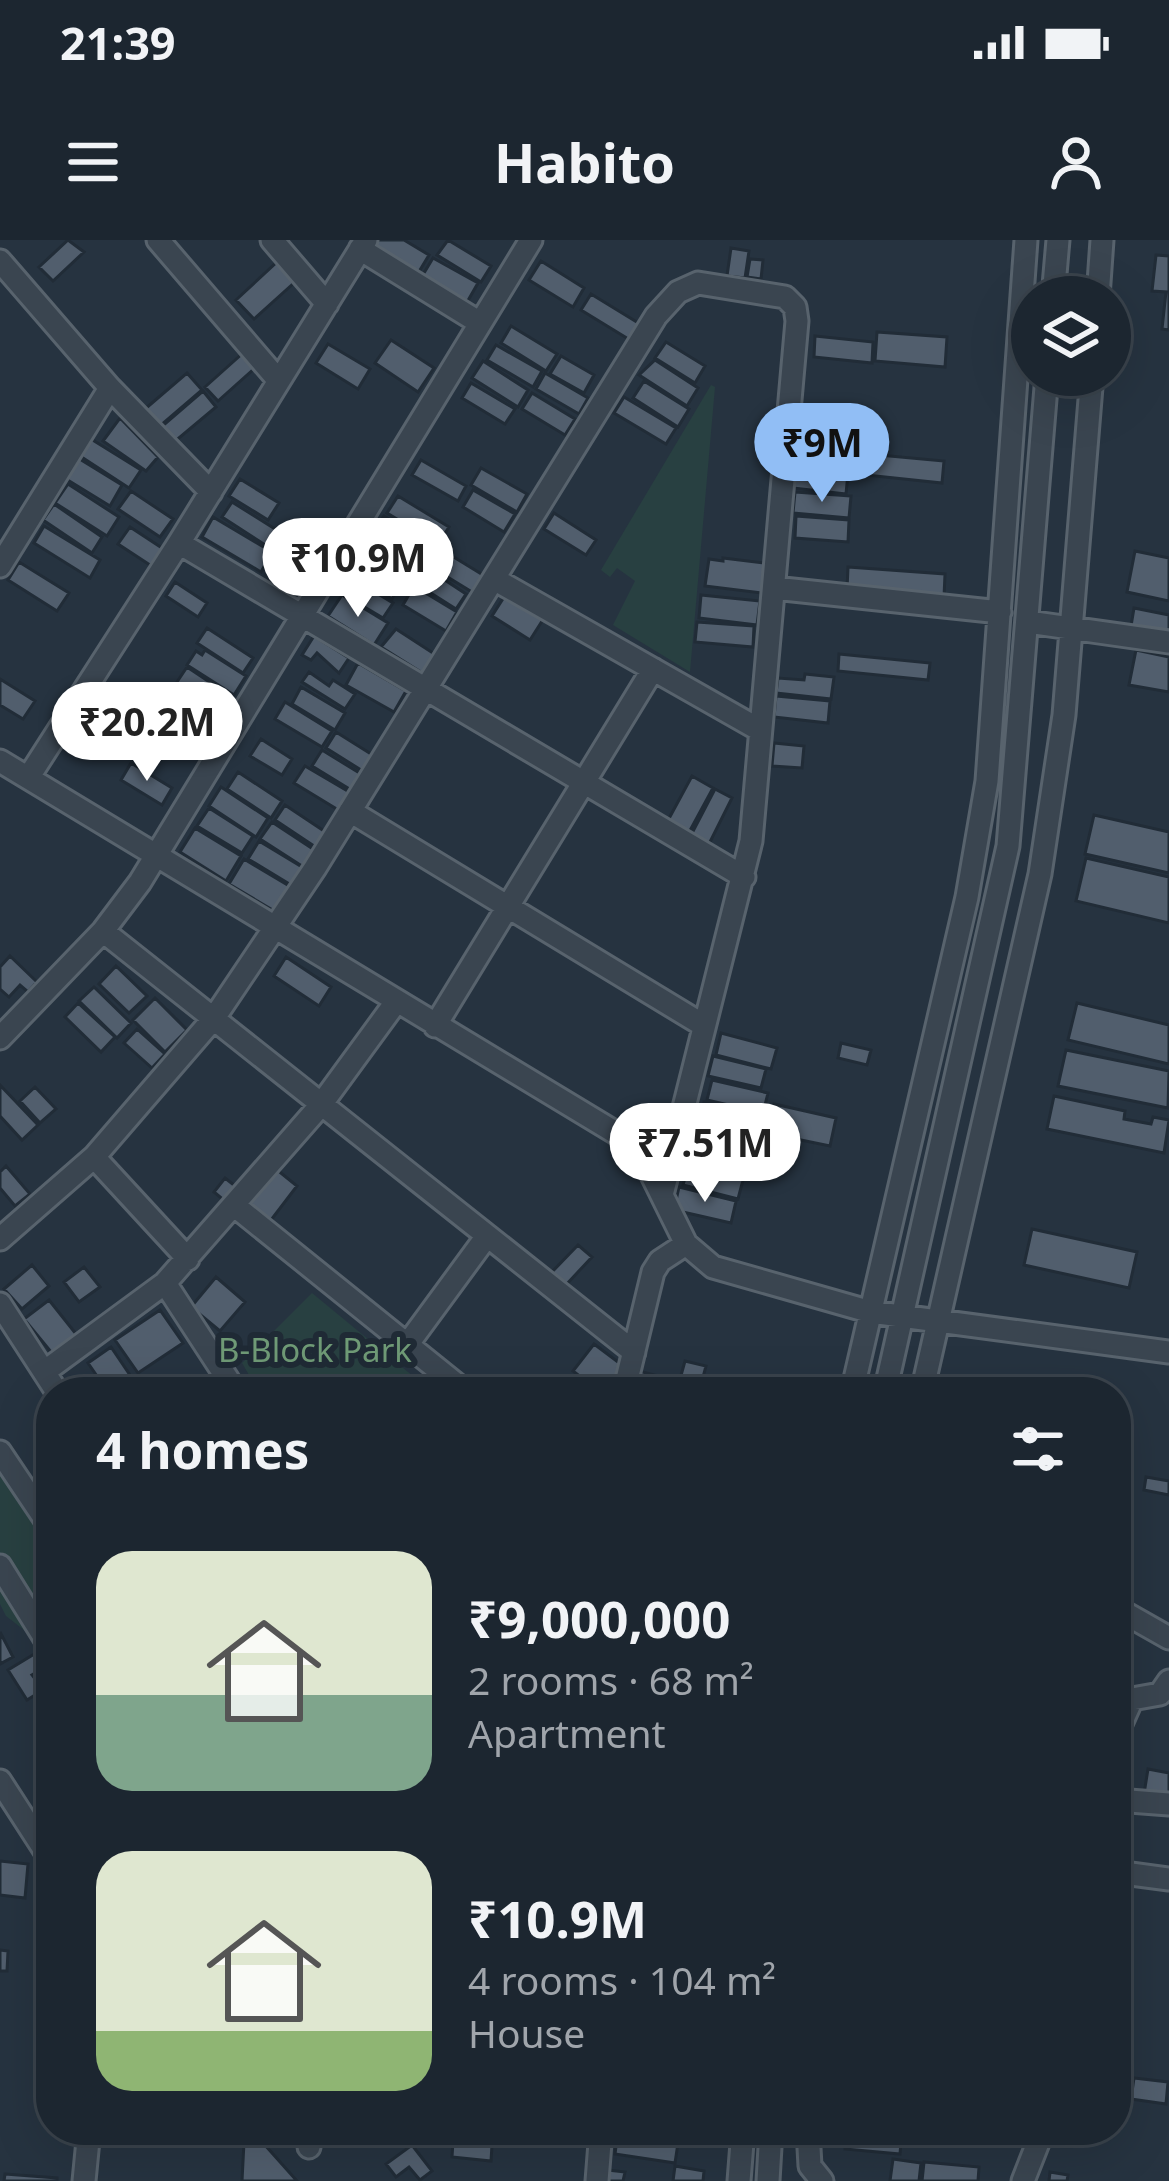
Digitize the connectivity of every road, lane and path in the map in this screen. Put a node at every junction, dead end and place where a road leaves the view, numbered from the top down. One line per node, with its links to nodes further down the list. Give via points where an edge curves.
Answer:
1 (158, 240): 13 (street)
2 (272, 240): 11 (street)
3 (531, 240): 12 (street)
4 (1025, 240): 22 (street)
5 (1058, 240): 9 (street)
6 (1102, 240): 10 (street)
7 (363, 244): 11 (street); 12 (street)
8 (0, 261): 14 (street)
9 (1055, 276)
10 (1099, 276)
11 (327, 304): 13 (street)
12 (480, 323): 23 (street)
13 (279, 381): 17 (street)
14 (110, 388): 17 (street); 19 (street)
15 (1045, 396): 24 (street)
16 (1090, 396): 25 (street)
17 (211, 492): 18 (street)
18 (179, 543): 23 (street); 33 (street)
19 (0, 566)
20 (494, 579): 21 (street, via 656,316 698,283 769,291 795,307); 27 (street); 28 (street)
21 (774, 588): 22 (street); 29 (street)
22 (1000, 612): 56 (street, via 987,781 967,897)
23 (299, 616): 28 (street); 36 (street)
24 (1028, 622): 25 (street); 30 (street)
25 (1073, 627): 26 (street); 31 (street)
26 (1169, 642)
27 (653, 669): 29 (street); 34 (street)
28 (424, 689): 34 (street); 35 (street)
29 (760, 730): 37 (street)
30 (1017, 754): 31 (street); 57 (street, via 992,926)
31 (1058, 759): 58 (street, via 1035,896)
32 (0, 761): 33 (street)
33 (28, 778): 36 (street)
34 (584, 783): 37 (street); 38 (street)
35 (350, 811): 38 (street); 39 (street)
36 (154, 855): 39 (street); 40 (street)
37 (744, 877): 43 (street)
38 (508, 907): 43 (street); 44 (street)
39 (277, 929): 41 (street); 42 (street)
40 (103, 932): 42 (street); 45 (street)
41 (395, 1001): 44 (street); 46 (street)
42 (214, 1018): 46 (street); 47 (street)
43 (703, 1025): 48 (street)
44 (435, 1026): 48 (street, via 621,1136)
45 (0, 1038)
46 (320, 1106): 49 (street); 50 (street)
47 (94, 1157): 51 (street); 53 (street)
48 (662, 1195): 52 (street)
49 (236, 1206): 53 (street); 59 (street)
50 (487, 1236): 59 (street); 60 (street)
51 (0, 1240)
52 (686, 1244): 56 (street, via 713,1268); 60 (street, via 653,1272)
53 (188, 1258): 54 (street)
54 (165, 1283): 62 (street); 64 (street)
55 (0, 1304): 62 (street)
56 (871, 1312): 57 (street); 67 (street)
57 (901, 1317): 58 (street); 68 (street)
58 (938, 1322): 61 (street); 69 (street)
59 (407, 1345): 65 (street)
60 (634, 1352): 66 (street)
61 (1169, 1352)
62 (44, 1372): 63 (street)
63 (47, 1377)
64 (226, 1377)
65 (433, 1377)
66 (628, 1377)
67 (855, 1377)
68 (888, 1377)
69 (925, 1377)
70 (0, 1452): 71 (street)
71 (36, 1506)
72 (0, 1566): 74 (street)
73 (1131, 1616): 75 (street)
74 (36, 1624)
75 (1169, 1637)
76 (1169, 1681): 77 (street, via 1160,1694)
77 (1131, 1701)
78 (0, 1781): 81 (street)
79 (1131, 1801): 80 (street)
80 (1169, 1804)
81 (36, 1837)
82 (1131, 1874): 83 (street)
83 (1169, 1879)
84 (87, 2145): 90 (street)
85 (600, 2145): 91 (street)
86 (742, 2145): 92 (street)
87 (770, 2145): 93 (street)
88 (809, 2145): 94 (street, via 810,2166)
89 (1037, 2145): 95 (street)
90 (84, 2181)
91 (597, 2181)
92 (740, 2181)
93 (768, 2181)
94 (822, 2181)
95 (1023, 2181)

